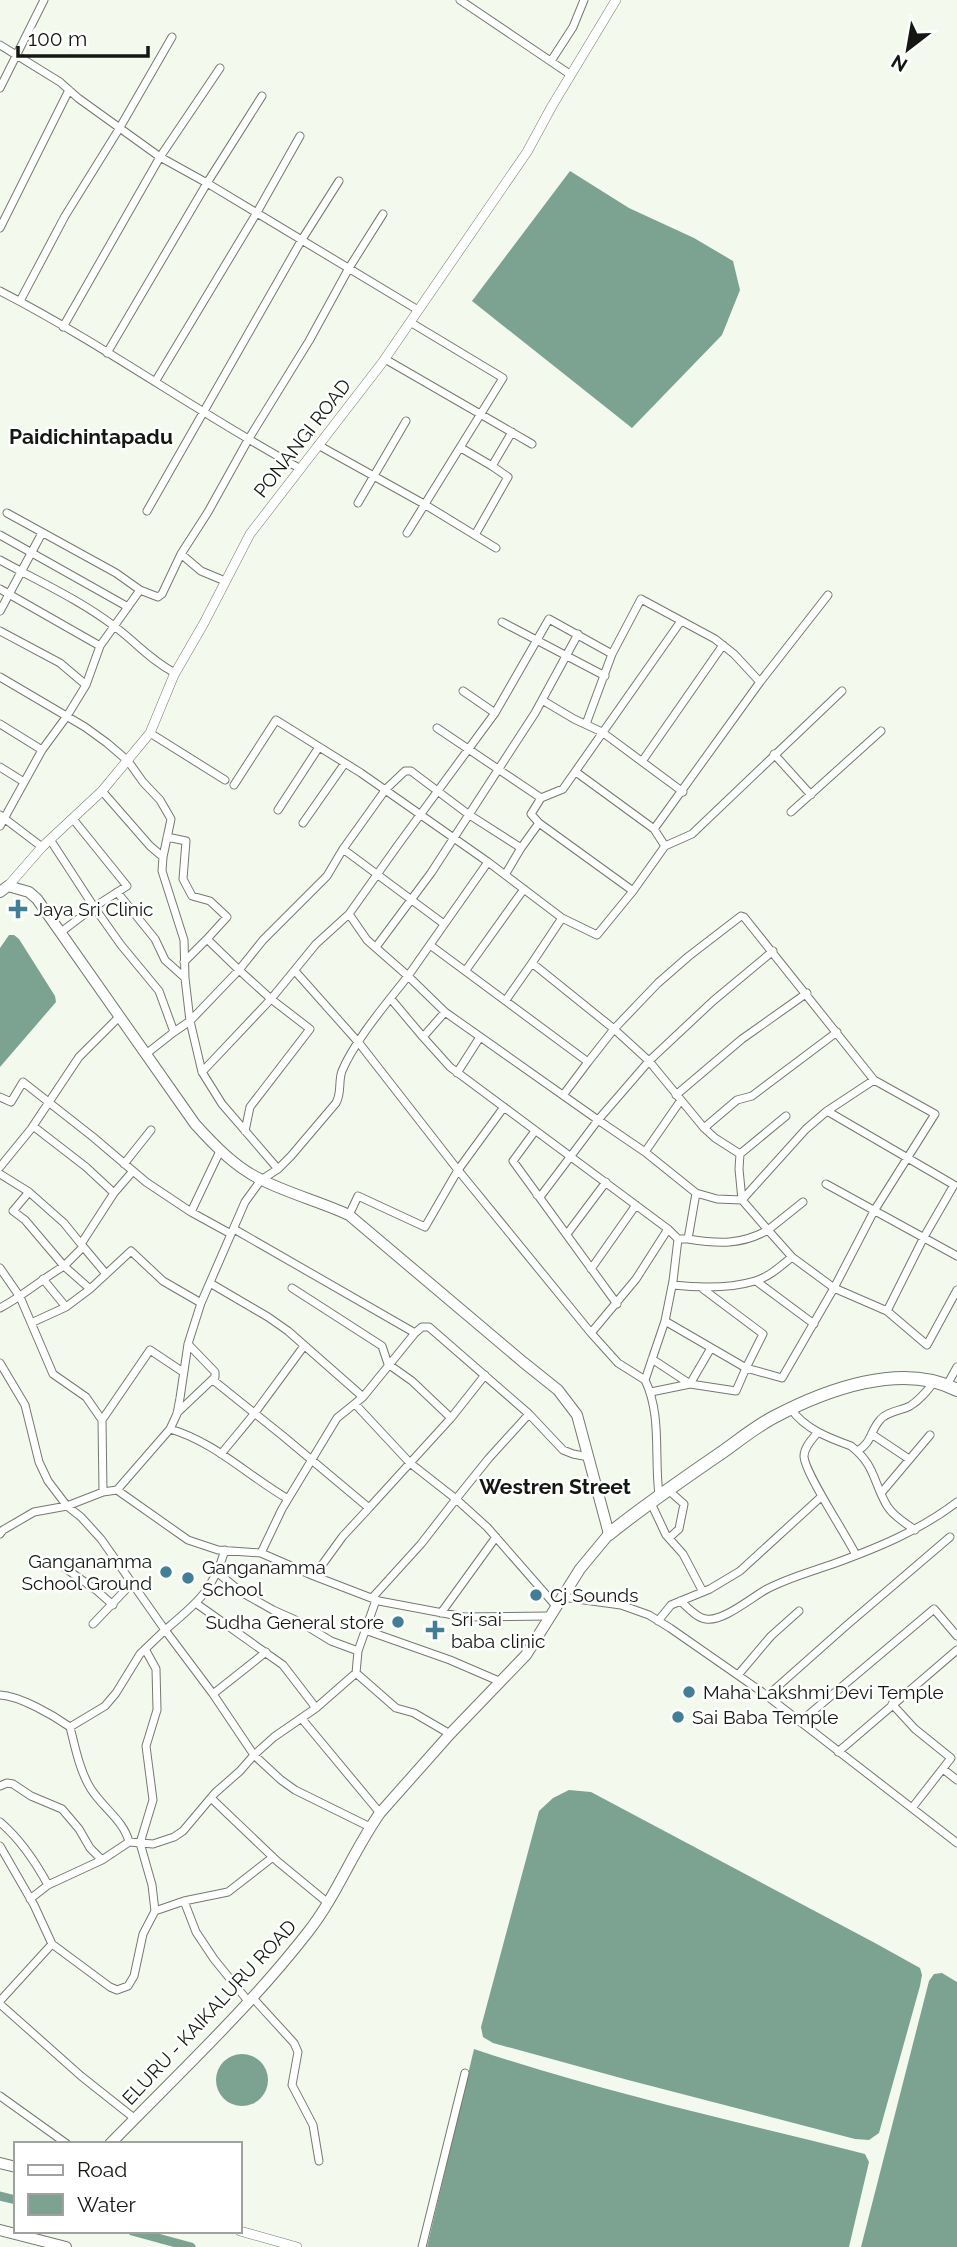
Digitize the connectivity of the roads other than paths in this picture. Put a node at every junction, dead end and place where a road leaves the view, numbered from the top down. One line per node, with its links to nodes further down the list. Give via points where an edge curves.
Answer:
1 (44, 0): 7 (street)
2 (460, 0): 8 (street)
3 (584, 0): 8 (street)
4 (616, 0): 10 (street, PONANGI ROAD)
5 (172, 37): 14 (street)
6 (0, 45): 7 (street)
7 (16, 54): 11 (street); 12 (street)
8 (551, 61): 10 (street)
9 (220, 68): 16 (street)
10 (571, 75): 26 (street, PONANGI ROAD, via 527,152)
11 (0, 88)
12 (69, 90): 14 (street); 21 (street)
13 (262, 96): 18 (street)
14 (119, 129): 16 (street); 25 (street)
15 (300, 136): 19 (street)
16 (160, 157): 18 (street); 28 (street)
17 (339, 181): 22 (street)
18 (207, 183): 19 (street); 29 (street)
19 (256, 214): 22 (street); 31 (street)
20 (383, 214): 23 (street)
21 (0, 228)
22 (301, 241): 23 (street); 32 (street)
23 (349, 268): 26 (street); 36 (street)
24 (0, 291): 25 (street)
25 (20, 301): 28 (street)
26 (418, 310): 27 (street, PONANGI ROAD)
27 (410, 322): 30 (street, PONANGI ROAD); 33 (street, via 503,378)
28 (63, 327): 29 (street)
29 (107, 353): 31 (street)
30 (385, 359): 33 (street); 38 (street, PONANGI ROAD)
31 (155, 382): 32 (street)
32 (202, 411): 36 (street); 45 (street)
33 (481, 414): 35 (street); 39 (street)
34 (406, 421): 42 (street)
35 (512, 432): 37 (street); 40 (street)
36 (248, 440): 41 (street); 53 (street)
37 (532, 444)
38 (318, 445): 41 (street, PONANGI ROAD); 42 (street)
39 (461, 448): 40 (street); 44 (street)
40 (492, 467): 50 (street, via 508,477)
41 (299, 468): 56 (street, PONANGI ROAD, via 250,534)
42 (373, 476): 43 (street); 44 (street)
43 (358, 503)
44 (424, 504): 48 (street); 50 (street)
45 (147, 511)
46 (6, 513): 47 (street)
47 (42, 533): 52 (street); 58 (street)
48 (407, 533)
49 (0, 535): 52 (street)
50 (475, 535): 51 (street)
51 (496, 548)
52 (30, 553): 55 (street); 61 (street)
53 (181, 554): 56 (street); 58 (street, via 162,594 158,597)
54 (0, 561): 55 (street)
55 (20, 572): 59 (street); 65 (street)
56 (225, 581): 73 (street, PONANGI ROAD)
57 (0, 589): 59 (street)
58 (141, 590): 61 (street)
59 (9, 594): 62 (street); 70 (street)
60 (828, 595): 76 (street)
61 (128, 607): 65 (street)
62 (0, 611)
63 (681, 621): 69 (street); 71 (street, via 641,599); 87 (street)
64 (502, 622): 68 (street)
65 (114, 626): 70 (street); 73 (street, via 153,661)
66 (0, 631): 77 (street, via 60,663)
67 (578, 634): 68 (street, via 548,619); 71 (street); 72 (street)
68 (537, 641): 72 (street); 81 (street)
69 (723, 645): 76 (street); 94 (street)
70 (100, 646): 77 (street)
71 (612, 654): 74 (street)
72 (566, 657): 74 (street); 80 (street)
73 (175, 673): 88 (street, PONANGI ROAD)
74 (604, 676): 84 (street)
75 (0, 677): 82 (street)
76 (760, 682): 105 (street)
77 (86, 685): 82 (street)
78 (463, 691): 81 (street)
79 (842, 691): 92 (street)
80 (542, 700): 84 (street); 97 (street)
81 (495, 713): 90 (street)
82 (67, 716): 91 (street); 93 (street)
83 (0, 724): 91 (street)
84 (586, 724): 87 (street)
85 (437, 728): 90 (street)
86 (881, 731): 106 (street)
87 (602, 732): 94 (street); 98 (street)
88 (150, 733): 93 (street, PONANGI ROAD); 99 (street)
89 (320, 747): 95 (street); 101 (street, via 276,720); 108 (street)
90 (468, 749): 97 (street); 104 (street)
91 (42, 750): 100 (street)
92 (774, 754): 106 (street); 121 (street, via 692,834)
93 (128, 761): 103 (street, PONANGI ROAD); 118 (street, via 171,819)
94 (643, 761): 105 (street)
95 (345, 763): 102 (street); 114 (street)
96 (0, 767): 100 (street)
97 (498, 770): 107 (street); 111 (street)
98 (576, 772): 107 (street, via 563,789); 117 (street)
99 (225, 780)
100 (24, 782): 112 (street)
101 (233, 785)
102 (386, 789): 104 (street, via 408,770); 110 (street); 124 (street)
103 (102, 791): 113 (street, PONANGI ROAD); 125 (street)
104 (438, 792): 110 (street); 111 (street)
105 (683, 792): 117 (street)
106 (811, 795): 109 (street)
107 (541, 798): 115 (street, via 531,814)
108 (278, 810)
109 (791, 812)
110 (421, 813): 119 (street); 127 (street)
111 (468, 814): 119 (street); 123 (street)
112 (2, 817): 116 (street); 122 (street)
113 (73, 818): 120 (street, PONANGI ROAD); 132 (street, via 127,886)
114 (303, 823)
115 (540, 823): 123 (street); 131 (street)
116 (0, 826)
117 (654, 829): 121 (street)
118 (167, 836): 125 (street); 139 (street, via 186,841 183,878 192,896 210,901 227,917)
119 (452, 837): 126 (street); 133 (street)
120 (51, 841): 122 (street, PONANGI ROAD); 134 (street)
121 (665, 846): 131 (street)
122 (42, 847): 129 (street, PONANGI ROAD)
123 (522, 848): 128 (street)
124 (343, 849): 127 (street); 145 (street, via 327,876)
125 (163, 857): 143 (street, via 162,871 184,940)
126 (488, 862): 128 (street); 137 (street)
127 (378, 874): 133 (street); 135 (street)
128 (505, 875): 130 (street)
129 (4, 889): 138 (main road, via 29,892)
130 (524, 889): 136 (street); 146 (street)
131 (633, 891): 136 (street, via 597,935)
132 (117, 892): 134 (street); 149 (street, via 155,939 165,960)
133 (411, 901): 137 (street); 141 (street)
134 (94, 907): 138 (street); 158 (street, via 159,991)
135 (349, 914): 141 (street); 147 (street)
136 (562, 918): 144 (street)
137 (444, 924): 140 (street)
138 (61, 932): 155 (main road)
139 (207, 939): 143 (street); 145 (street)
140 (430, 945): 146 (street); 148 (street)
141 (376, 947): 148 (street)
142 (773, 951): 150 (street); 157 (street, via 741,916 658,983); 164 (street)
143 (184, 962): 149 (street)
144 (531, 962): 153 (street); 157 (street)
145 (239, 970): 151 (street); 156 (street)
146 (466, 970): 153 (street)
147 (295, 971): 151 (street); 162 (street)
148 (408, 976): 152 (street); 154 (street)
149 (185, 978): 156 (street)
150 (807, 993): 159 (street); 171 (street, via 742,1039)
151 (271, 999): 166 (street); 181 (street, via 310,1029 250,1107)
152 (391, 999): 160 (street); 162 (street)
153 (506, 1000): 165 (street)
154 (445, 1012): 160 (street); 161 (street)
155 (120, 1017): 163 (main road); 172 (street, via 79,1057)
156 (190, 1021): 158 (street); 166 (street)
157 (614, 1030): 164 (street); 165 (street)
158 (174, 1032): 163 (street)
159 (837, 1032): 168 (street); 178 (street)
160 (423, 1037): 167 (street)
161 (480, 1037): 167 (street); 169 (street)
162 (359, 1043): 189 (street, via 341,1072 336,1103); 190 (street)
163 (146, 1054): 182 (main road, via 195,1125)
164 (649, 1061): 171 (street); 176 (street)
165 (588, 1062): 169 (street)
166 (202, 1072): 181 (street)
167 (457, 1073): 173 (street)
168 (874, 1080): 174 (street); 186 (street, via 935,1114)
169 (564, 1094): 176 (street)
170 (0, 1097): 172 (street, via 11,1102 23,1082)
171 (679, 1098): 178 (street); 183 (street)
172 (48, 1103): 177 (street); 187 (street)
173 (503, 1107): 180 (street); 190 (street)
174 (827, 1111): 186 (street); 200 (street, via 791,1143)
175 (786, 1116): 184 (street)
176 (598, 1120): 183 (street); 185 (street)
177 (33, 1126): 188 (street); 197 (street)
178 (704, 1128): 184 (street)
179 (151, 1130): 187 (street)
180 (535, 1130): 185 (street); 199 (street, via 513,1161)
181 (245, 1131): 189 (street)
182 (220, 1151): 193 (main road); 204 (street)
183 (645, 1153): 198 (street)
184 (740, 1154): 200 (street)
185 (571, 1156): 194 (street); 199 (street, via 540,1197)
186 (908, 1158): 203 (street); 210 (street, via 954,1185)
187 (124, 1164): 191 (street)
188 (0, 1167)
189 (278, 1169): 193 (street)
190 (458, 1170): 205 (street, via 425,1227 358,1196); 239 (street)
191 (133, 1171): 197 (street); 204 (street)
192 (0, 1174): 196 (street)
193 (261, 1180): 205 (main road); 208 (street)
194 (606, 1182): 202 (street); 209 (street)
195 (826, 1184): 203 (street)
196 (29, 1192): 213 (street); 216 (street, via 13,1211)
197 (114, 1193): 213 (street)
198 (696, 1193): 200 (street); 212 (street)
199 (537, 1195): 209 (street)
200 (742, 1200): 207 (street)
201 (803, 1202): 207 (street)
202 (636, 1205): 206 (street); 218 (street)
203 (874, 1211): 210 (street); 225 (street)
204 (191, 1212): 208 (street)
205 (349, 1215): 269 (main road, via 558,1390 577,1415)
206 (668, 1229): 211 (street); 231 (street)
207 (768, 1230): 212 (street, via 751,1240 712,1243); 215 (street)
208 (232, 1232): 222 (street); 238 (street)
209 (567, 1234): 218 (street)
210 (925, 1237): 214 (street); 234 (street)
211 (678, 1239): 212 (street); 223 (street)
212 (688, 1239)
213 (82, 1245): 216 (street); 219 (street)
214 (957, 1256)
215 (792, 1257): 221 (street); 225 (street)
216 (64, 1266): 220 (street); 226 (street)
217 (0, 1268): 229 (street)
218 (591, 1269): 231 (street)
219 (106, 1274): 226 (street); 230 (street, via 131,1251 163,1281)
220 (43, 1279): 229 (street); 232 (street)
221 (756, 1281): 227 (street); 237 (street)
222 (209, 1283): 230 (street); 241 (street, via 268,1317)
223 (673, 1285): 227 (street); 235 (street)
224 (292, 1288): 245 (street, via 382,1346)
225 (834, 1288): 234 (street); 237 (street)
226 (90, 1289): 232 (street)
227 (703, 1289): 247 (street, via 763,1334)
228 (957, 1290): 234 (street, via 928,1345)
229 (20, 1297): 233 (street); 236 (street)
230 (201, 1303): 240 (street)
231 (617, 1304): 239 (street)
232 (66, 1307): 236 (street)
233 (0, 1308)
234 (887, 1311)
235 (665, 1321): 242 (street); 243 (street)
236 (31, 1323): 262 (street, via 53,1374 86,1397)
237 (814, 1324): 247 (street, via 782,1378)
238 (415, 1333): 245 (street); 249 (street, via 429,1328)
239 (591, 1333): 251 (street, via 618,1363)
240 (188, 1344): 248 (street); 250 (street, via 212,1367)
241 (304, 1346): 255 (street); 258 (street)
242 (711, 1348): 247 (street); 252 (street)
243 (652, 1359): 251 (street); 252 (street)
244 (0, 1363): 281 (street, via 25,1405 39,1462)
245 (388, 1364): 255 (street); 261 (street)
246 (957, 1367): 253 (street)
247 (746, 1368): 252 (street, via 736,1391)
248 (183, 1372): 259 (street); 262 (street, via 149,1350)
249 (485, 1375): 260 (street); 261 (street)
250 (213, 1380): 258 (street); 259 (street)
251 (645, 1380): 254 (street)
252 (690, 1384): 254 (street)
253 (946, 1385): 257 (main road, via 877,1379); 266 (street, via 886,1415)
254 (651, 1392): 276 (street)
255 (363, 1397): 256 (street)
256 (355, 1404): 271 (street, via 337,1418); 272 (street)
257 (791, 1409): 264 (street); 276 (main road)
258 (254, 1413): 268 (street); 271 (street)
259 (177, 1414): 263 (street)
260 (529, 1414): 269 (street, via 563,1450); 279 (street)
261 (451, 1418): 272 (street)
262 (102, 1420): 274 (street)
263 (170, 1429): 268 (street); 273 (street)
264 (818, 1432): 267 (street); 277 (street, via 804,1459)
265 (930, 1434): 270 (street)
266 (873, 1435): 267 (street); 270 (street)
267 (857, 1451): 275 (street)
268 (221, 1454): 278 (street)
269 (589, 1457): 285 (main road)
270 (909, 1458): 275 (street)
271 (311, 1459): 278 (street); 282 (street)
272 (410, 1463): 279 (street); 282 (street)
273 (117, 1490): 274 (street); 289 (street, via 188,1540)
274 (103, 1492): 281 (street)
275 (882, 1492): 283 (street, via 890,1510)
276 (659, 1495): 285 (main road); 288 (street); 288 (street, via 684,1504 679,1529)
277 (822, 1496): 291 (street); 296 (street, via 740,1571)
278 (288, 1499): 290 (street)
279 (456, 1499): 286 (street); 297 (street)
280 (957, 1502): 283 (street)
281 (67, 1506): 284 (street, via 34,1512); 295 (street, via 101,1539)
282 (369, 1508): 294 (street)
283 (915, 1530): 291 (street)
284 (1, 1531)
285 (609, 1534): 301 (main road, ELURU - KAIKALURU ROAD)
286 (496, 1537): 301 (street); 303 (street)
287 (950, 1537): 318 (street)
288 (669, 1538): 296 (street, via 683,1553)
289 (225, 1550): 290 (street); 293 (street)
290 (261, 1553): 294 (street)
291 (856, 1555): 298 (street, via 788,1579 716,1619 696,1615)
292 (65, 1568): 300 (street)
293 (218, 1573): 299 (street); 311 (street, via 263,1604)
294 (314, 1576): 297 (street)
295 (132, 1583): 300 (street); 306 (street)
296 (703, 1592): 298 (street)
297 (374, 1599): 303 (street); 307 (street)
298 (680, 1601): 304 (street)
299 (197, 1604): 306 (street); 312 (street)
300 (113, 1605): 305 (street)
301 (556, 1606): 303 (street, via 464,1617); 304 (street, via 621,1605); 315 (main road, ELURU - KAIKALURU ROAD, via 526,1655)
302 (799, 1611): 314 (street)
303 (441, 1613)
304 (658, 1621): 314 (street)
305 (93, 1624)
306 (165, 1630): 309 (street); 316 (street)
307 (365, 1630): 311 (street); 315 (street)
308 (957, 1636): 322 (street, via 934,1609)
309 (145, 1649): 323 (street, via 105,1706); 337 (street, via 156,1669 157,1710 146,1746 153,1800)
310 (957, 1650): 319 (street)
311 (358, 1651): 313 (street)
312 (266, 1652): 316 (street); 320 (street, via 292,1674)
313 (356, 1673): 320 (street); 324 (street, via 396,1708)
314 (738, 1675): 318 (street)
315 (501, 1682): 324 (main road, ELURU - KAIKALURU ROAD)
316 (213, 1694): 326 (street)
317 (0, 1695): 323 (street, via 11,1696)
318 (767, 1696): 322 (street)
319 (892, 1704): 325 (street); 327 (street, via 915,1729)
320 (316, 1708): 321 (street)
321 (302, 1719): 326 (street); 333 (street)
322 (800, 1722): 325 (street)
323 (70, 1727): 336 (street, via 90,1788 126,1830)
324 (450, 1734): 333 (main road, ELURU - KAIKALURU ROAD)
325 (838, 1752): 332 (street)
326 (254, 1755): 331 (street); 335 (street, via 295,1790)
327 (954, 1755): 328 (street)
328 (943, 1769): 329 (street); 332 (street)
329 (957, 1780)
330 (0, 1786): 341 (street, via 13,1784 62,1809)
331 (211, 1798): 337 (street, via 174,1837); 340 (street)
332 (912, 1808): 338 (street)
333 (380, 1813): 335 (main road, ELURU - KAIKALURU ROAD)
334 (0, 1822): 342 (street, via 35,1860)
335 (370, 1827): 345 (main road, ELURU - KAIKALURU ROAD)
336 (129, 1842): 337 (street); 341 (street)
337 (140, 1843): 346 (street)
338 (957, 1843)
339 (0, 1846): 343 (street)
340 (273, 1857): 344 (street, via 228,1892); 345 (street)
341 (102, 1860): 342 (street)
342 (48, 1885): 343 (street)
343 (30, 1899): 347 (street)
344 (184, 1901): 346 (street); 348 (street, via 214,1959)
345 (328, 1903): 348 (main road, ELURU - KAIKALURU ROAD)
346 (155, 1911): 347 (street, via 143,1934 134,1976 120,1989 110,1987)
347 (52, 1944): 349 (street)
348 (250, 1999): 352 (main road, ELURU - KAIKALURU ROAD); 355 (street, via 298,2052 292,2085 313,2125)
349 (0, 2003): 352 (street)
350 (465, 2073): 360 (street)
351 (0, 2096): 353 (street)
352 (134, 2118): 354 (main road, ELURU - KAIKALURU ROAD)
353 (64, 2142)
354 (112, 2142)
355 (319, 2161)
356 (0, 2230): 358 (main road)
357 (242, 2232): 359 (street)
358 (66, 2247)
359 (297, 2247)
360 (422, 2247)

